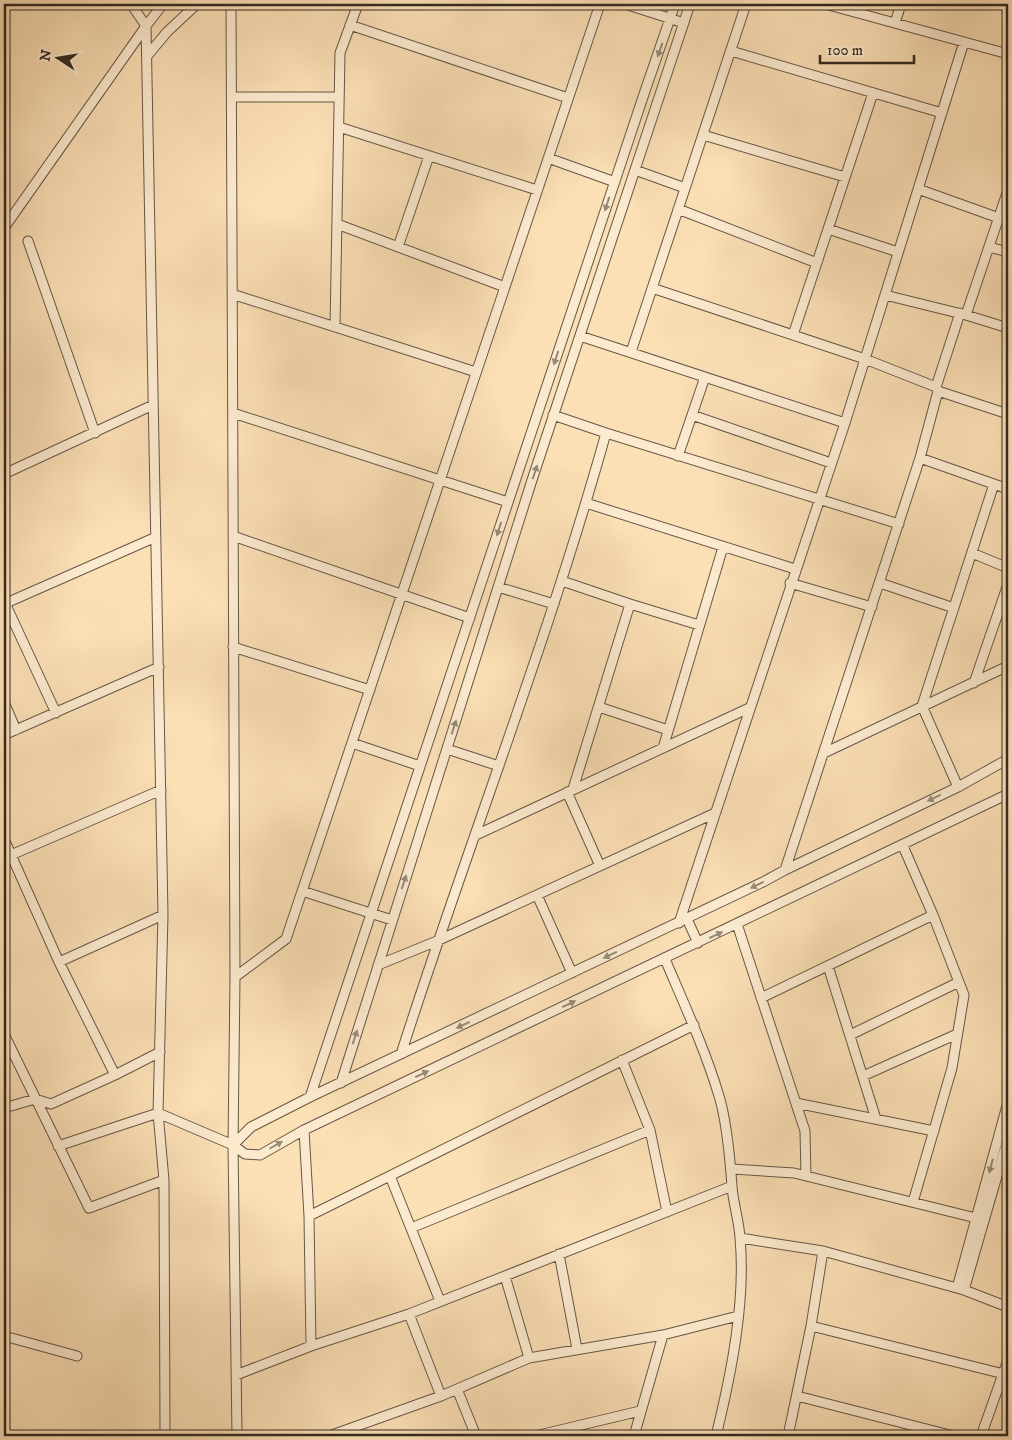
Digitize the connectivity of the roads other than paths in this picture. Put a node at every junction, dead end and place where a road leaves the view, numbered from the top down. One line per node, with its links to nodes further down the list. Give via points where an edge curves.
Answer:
1 (131, 4): 17 (street)
2 (163, 4): 17 (street)
3 (196, 4): 21 (street)
4 (231, 4): 23 (street)
5 (358, 4): 16 (street)
6 (600, 4): 25 (street)
7 (625, 4): 13 (street)
8 (675, 4): 13 (street)
9 (690, 4): 14 (street)
10 (746, 4): 19 (street)
11 (825, 4): 15 (street)
12 (900, 4): 15 (street)
13 (670, 20): 14 (street); 33 (street, one-way to 33)
14 (684, 23): 31 (street)
15 (895, 23): 18 (street)
16 (350, 25): 24 (street, via 340,53); 25 (street)
17 (146, 26): 21 (street); 41 (street)
18 (964, 42): 20 (street); 26 (street)
19 (730, 51): 22 (street); 28 (street)
20 (1008, 54)
21 (147, 56): 63 (street)
22 (873, 93): 26 (street); 32 (street)
23 (232, 97): 24 (street); 51 (street)
24 (339, 97): 27 (street)
25 (568, 98): 30 (street)
26 (942, 113): 35 (street)
27 (339, 127): 29 (street); 40 (street)
28 (703, 135): 32 (street); 34 (street)
29 (429, 156): 36 (street); 44 (street)
30 (548, 158): 33 (street); 36 (street)
31 (635, 170): 34 (street); 57 (street)
32 (845, 177): 42 (street)
33 (614, 182): 79 (street, one-way to 79)
34 (685, 188): 38 (street)
35 (918, 189): 39 (street); 46 (street)
36 (537, 190): 49 (street)
37 (1008, 190): 39 (street)
38 (678, 209): 48 (street); 50 (street)
39 (999, 218): 45 (street)
40 (337, 224): 44 (street); 54 (street)
41 (4, 228)
42 (828, 229): 46 (street); 48 (street)
43 (28, 241): 69 (street)
44 (398, 247): 49 (street)
45 (989, 247): 47 (street); 53 (street)
46 (898, 252): 52 (street)
47 (1008, 252)
48 (817, 263): 56 (street)
49 (505, 287): 60 (street)
50 (652, 288): 56 (street); 58 (street)
51 (232, 294): 54 (street); 64 (street)
52 (885, 295): 53 (street); 59 (street)
53 (963, 314): 55 (street); 62 (street)
54 (335, 327): 60 (street)
55 (1008, 328)
56 (793, 335): 59 (street)
57 (580, 336): 58 (street); 66 (street)
58 (631, 352): 61 (street)
59 (865, 359): 62 (street); 68 (street)
60 (476, 372): 75 (street)
61 (705, 377): 67 (street); 68 (street)
62 (937, 389): 65 (street); 72 (street)
63 (153, 405): 69 (street); 83 (street)
64 (233, 413): 75 (street); 82 (street)
65 (1008, 414)
66 (553, 415): 70 (street); 92 (street, one-way to 66)
67 (692, 415): 71 (street); 73 (street)
68 (845, 423): 73 (street)
69 (95, 433): 74 (street)
70 (606, 434): 71 (street); 80 (street)
71 (678, 456): 78 (street)
72 (920, 458): 76 (street); 81 (street)
73 (831, 463): 78 (street)
74 (4, 474)
75 (440, 479): 79 (street); 93 (street)
76 (994, 484): 77 (street); 85 (street)
77 (1008, 489)
78 (818, 500): 81 (street); 87 (street)
79 (508, 502): 99 (street, one-way to 99)
80 (586, 503): 84 (street); 88 (street)
81 (899, 524): 90 (street)
82 (233, 536): 93 (street); 101 (street)
83 (156, 537): 94 (street); 103 (street)
84 (723, 547): 87 (street); 100 (street)
85 (972, 554): 86 (street); 98 (street)
86 (1008, 568)
87 (795, 569): 89 (street)
88 (562, 581): 95 (street); 96 (street)
89 (790, 583): 97 (street); 109 (street)
90 (880, 583): 97 (street); 98 (street)
91 (1008, 584): 104 (street)
92 (498, 587): 95 (street); 115 (street, one-way to 92)
93 (402, 594): 99 (street); 105 (street)
94 (4, 604): 110 (street)
95 (554, 604): 120 (street)
96 (630, 604): 100 (street); 108 (street)
97 (872, 606): 117 (street)
98 (954, 608): 107 (street)
99 (470, 618): 119 (street)
100 (699, 625): 112 (street)
101 (233, 647): 105 (street); 147 (street)
102 (1008, 666): 104 (street)
103 (158, 667): 110 (street); 122 (street)
104 (974, 683): 107 (street)
105 (370, 690): 114 (street)
106 (4, 702): 111 (street)
107 (922, 706): 117 (street); 121 (street)
108 (598, 707): 112 (street); 123 (street)
109 (749, 708): 116 (street); 125 (street)
110 (56, 713): 111 (street)
111 (16, 730): 113 (street)
112 (668, 730): 116 (street)
113 (4, 735)
114 (352, 743): 119 (street); 132 (street)
115 (447, 748): 120 (street); 137 (street, one-way to 115)
116 (662, 748): 123 (street)
117 (824, 753): 131 (street)
118 (1008, 759): 121 (street)
119 (420, 766): 134 (street)
120 (499, 766): 126 (street)
121 (958, 787): 131 (street, one-way to 131)
122 (161, 790): 129 (street); 135 (street)
123 (570, 791): 126 (street); 130 (street)
124 (1008, 794): 128 (street)
125 (715, 813): 130 (street); 138 (street)
126 (476, 835): 140 (street)
127 (4, 839): 129 (street)
128 (904, 846): 136 (street); 139 (street)
129 (11, 855): 143 (street)
130 (600, 866): 133 (street)
131 (785, 870): 138 (street, one-way to 138)
132 (302, 890): 134 (street); 147 (street, via 286,939)
133 (537, 895): 140 (street); 146 (street)
134 (371, 914): 137 (street); 160 (street)
135 (163, 915): 143 (street); 154 (street)
136 (933, 915): 145 (street); 148 (street)
137 (392, 920): 144 (street)
138 (683, 921): 141 (street); 146 (street, one-way to 146)
139 (737, 924): 141 (street, one-way to 139); 149 (street)
140 (437, 941): 144 (street); 155 (street)
141 (698, 943): 142 (street)
142 (664, 959): 150 (street); 168 (street, one-way to 142)
143 (59, 962): 157 (street)
144 (378, 965): 159 (street, one-way to 144)
145 (828, 966): 149 (street); 153 (street)
146 (572, 973): 155 (street, one-way to 155)
147 (235, 976): 172 (street)
148 (959, 982): 152 (street, via 964,995); 153 (street)
149 (761, 998): 163 (street)
150 (694, 1025): 156 (street); 174 (street, via 720,1098)
151 (4, 1034): 161 (street)
152 (957, 1034): 158 (street); 170 (street, via 952,1068)
153 (850, 1035): 158 (street)
154 (160, 1052): 157 (street); 165 (street)
155 (401, 1054): 159 (street)
156 (622, 1060): 169 (street); 175 (street)
157 (115, 1075): 161 (street, via 51,1104)
158 (862, 1076): 167 (street)
159 (341, 1083): 160 (street)
160 (310, 1098): 172 (street, via 251,1127)
161 (36, 1099): 164 (street); 173 (street)
162 (1008, 1102): 166 (street)
163 (796, 1103): 167 (street); 176 (street, via 805,1131)
164 (4, 1108)
165 (158, 1113): 172 (street); 173 (street); 177 (street)
166 (1006, 1118): 182 (street, one-way to 182)
167 (876, 1119): 170 (street)
168 (304, 1130): 172 (street, one-way to 168, via 245,1154 260,1155); 181 (street)
169 (650, 1130): 180 (street); 183 (street)
170 (934, 1131): 179 (street)
171 (1008, 1138): 188 (street)
172 (233, 1145): 202 (street)
173 (58, 1146): 177 (street, via 89,1208)
174 (732, 1169): 176 (street); 178 (street)
175 (390, 1176): 181 (street); 183 (street)
176 (806, 1176): 179 (street)
177 (164, 1180): 207 (street)
178 (732, 1186): 180 (street); 184 (street)
179 (913, 1202): 182 (street)
180 (667, 1212): 186 (street)
181 (308, 1216): 196 (street)
182 (976, 1218): 188 (street)
183 (411, 1228): 189 (street)
184 (740, 1238): 185 (street); 192 (street)
185 (823, 1251): 188 (street); 193 (street)
186 (559, 1254): 187 (street); 197 (street)
187 (505, 1276): 189 (street); 199 (street)
188 (960, 1289): 190 (street)
189 (440, 1301): 191 (street)
190 (1008, 1307)
191 (409, 1314): 196 (street); 204 (street)
192 (738, 1316): 194 (street); 214 (street, via 727,1390)
193 (811, 1326): 201 (street); 205 (street)
194 (663, 1335): 197 (street); 206 (street)
195 (4, 1336): 198 (street)
196 (312, 1346): 202 (street)
197 (577, 1349): 199 (street)
198 (77, 1356)
199 (529, 1358): 203 (street)
200 (1008, 1360): 201 (street)
201 (1004, 1374): 217 (street)
202 (236, 1375): 209 (street)
203 (457, 1389): 204 (street); 211 (street)
204 (441, 1396): 210 (street)
205 (796, 1396): 215 (street); 216 (street)
206 (640, 1411): 208 (street); 213 (street)
207 (165, 1429)
208 (562, 1433): 212 (street)
209 (237, 1436)
210 (329, 1436)
211 (476, 1436)
212 (535, 1436)
213 (634, 1436)
214 (716, 1436)
215 (788, 1436)
216 (954, 1436)
217 (981, 1436)

